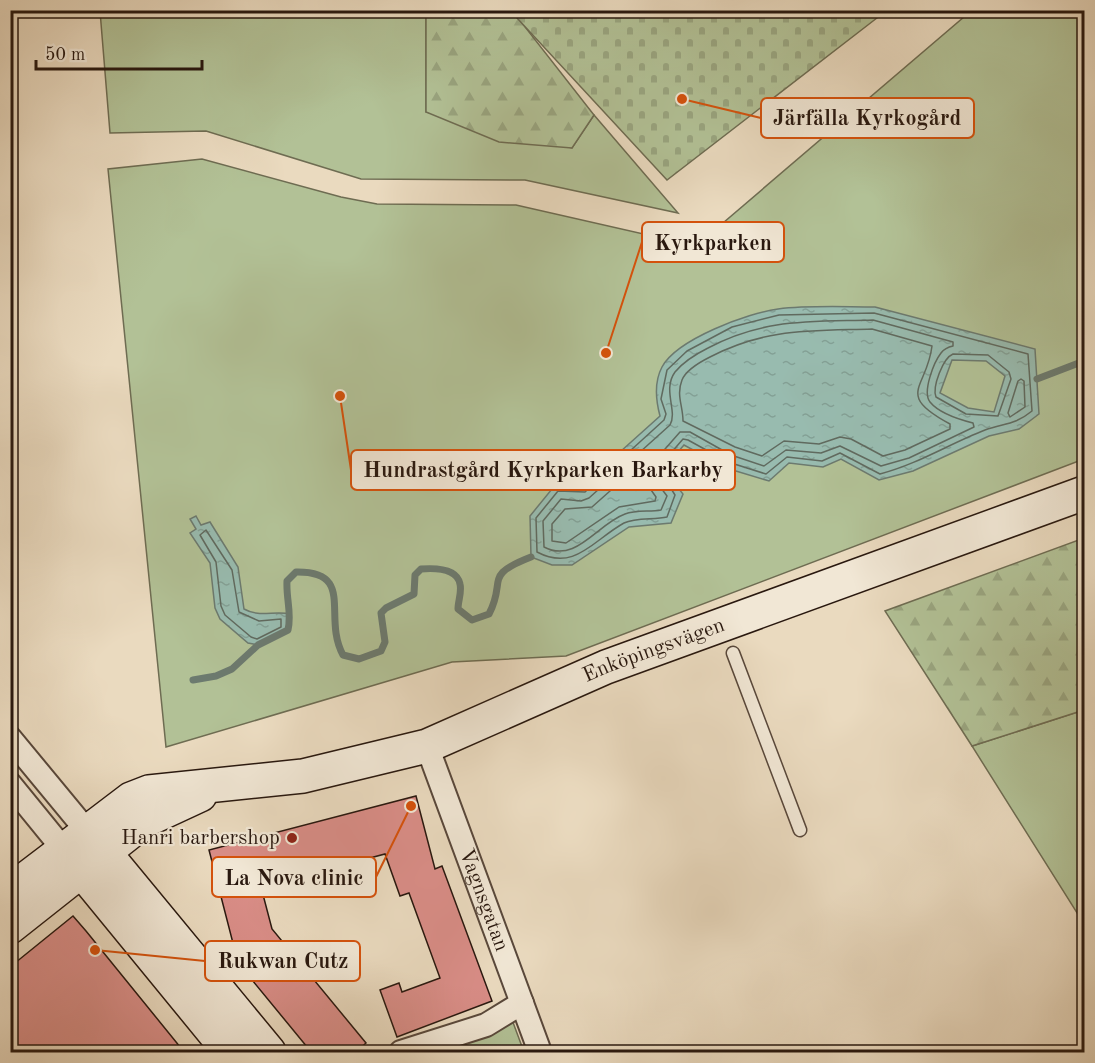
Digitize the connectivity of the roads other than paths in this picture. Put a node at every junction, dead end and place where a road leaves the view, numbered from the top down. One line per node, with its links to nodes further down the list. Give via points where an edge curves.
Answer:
1 (1084, 493): 4 (street, Enköpingsvägen, via 606,667)
2 (733, 653): 6 (lane)
3 (10, 738): 7 (street)
4 (427, 746): 7 (street, Enköpingsvägen, via 303,776 219,787); 11 (street, Vagnsgatan)
5 (10, 784): 7 (street)
6 (800, 830)
7 (84, 851): 8 (street, Enköpingsvägen); 9 (street); 10 (street, Enköpingsvägen)
8 (10, 891)
9 (143, 922): 12 (street); 13 (street)
10 (10, 927)
11 (522, 1003): 14 (street, via 486,1025); 15 (street, Vagnsgatan)
12 (230, 1053)
13 (269, 1053)
14 (401, 1053)
15 (540, 1053)

